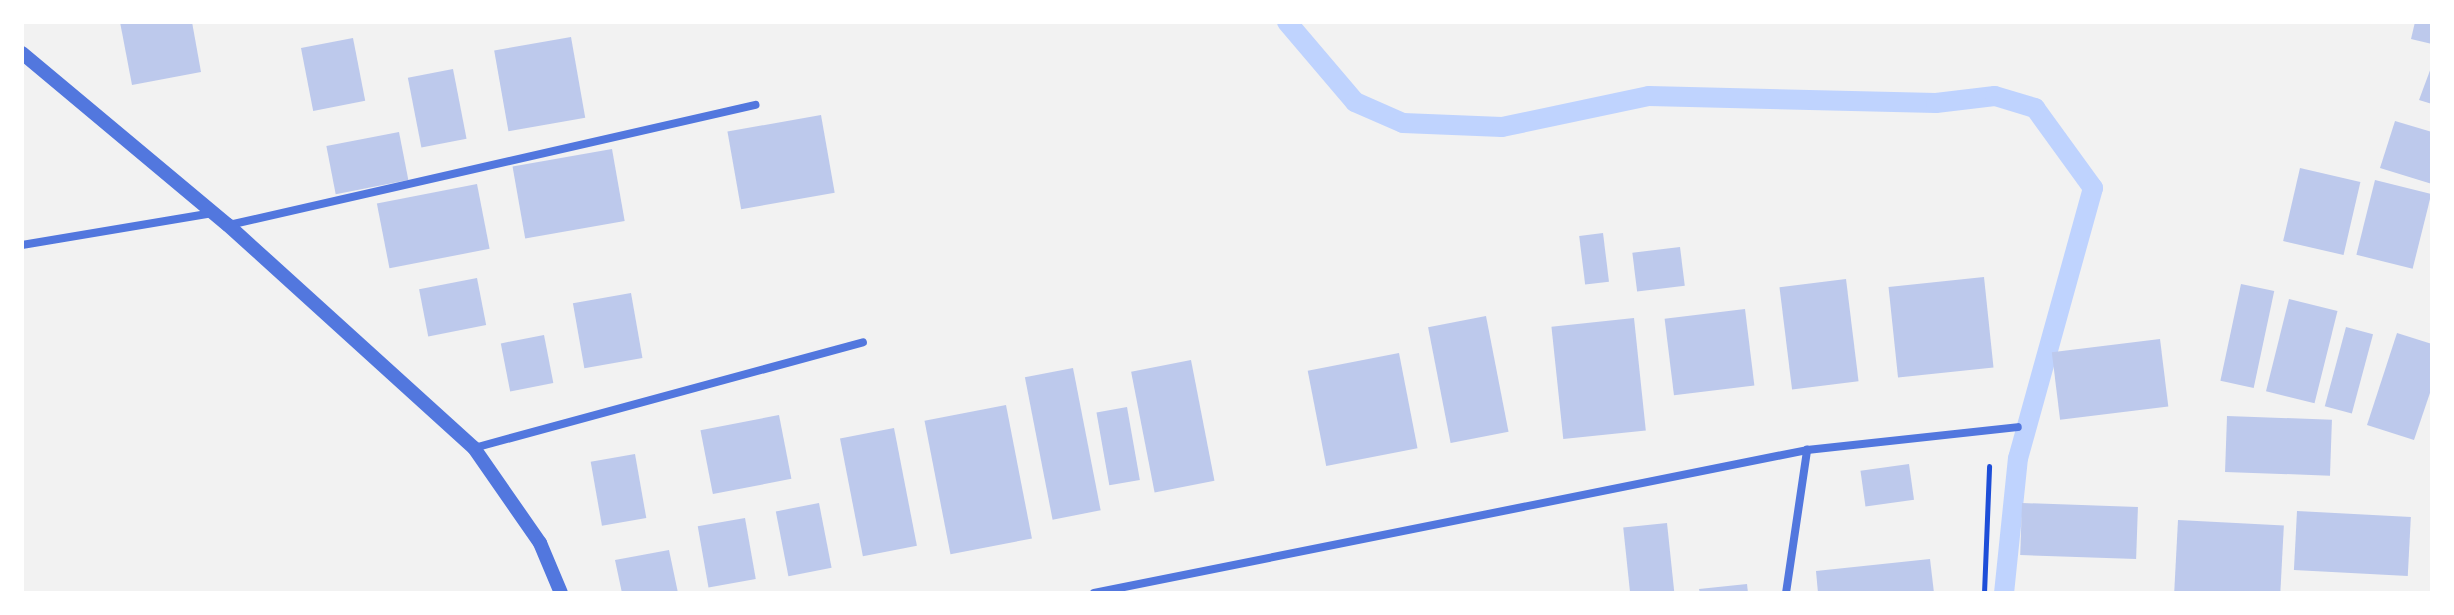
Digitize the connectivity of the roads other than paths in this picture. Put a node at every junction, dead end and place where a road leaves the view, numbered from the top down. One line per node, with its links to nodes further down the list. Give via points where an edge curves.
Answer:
1 (22, 53): 3 (street)
2 (755, 105): 4 (street)
3 (214, 213): 4 (street); 5 (street)
4 (228, 225): 8 (street)
5 (22, 245)
6 (863, 342): 8 (street)
7 (2018, 427): 9 (street)
8 (474, 448): 10 (street, via 540,543)
9 (1807, 450): 11 (street); 12 (street)
10 (561, 593)
11 (1094, 593)
12 (1786, 593)

